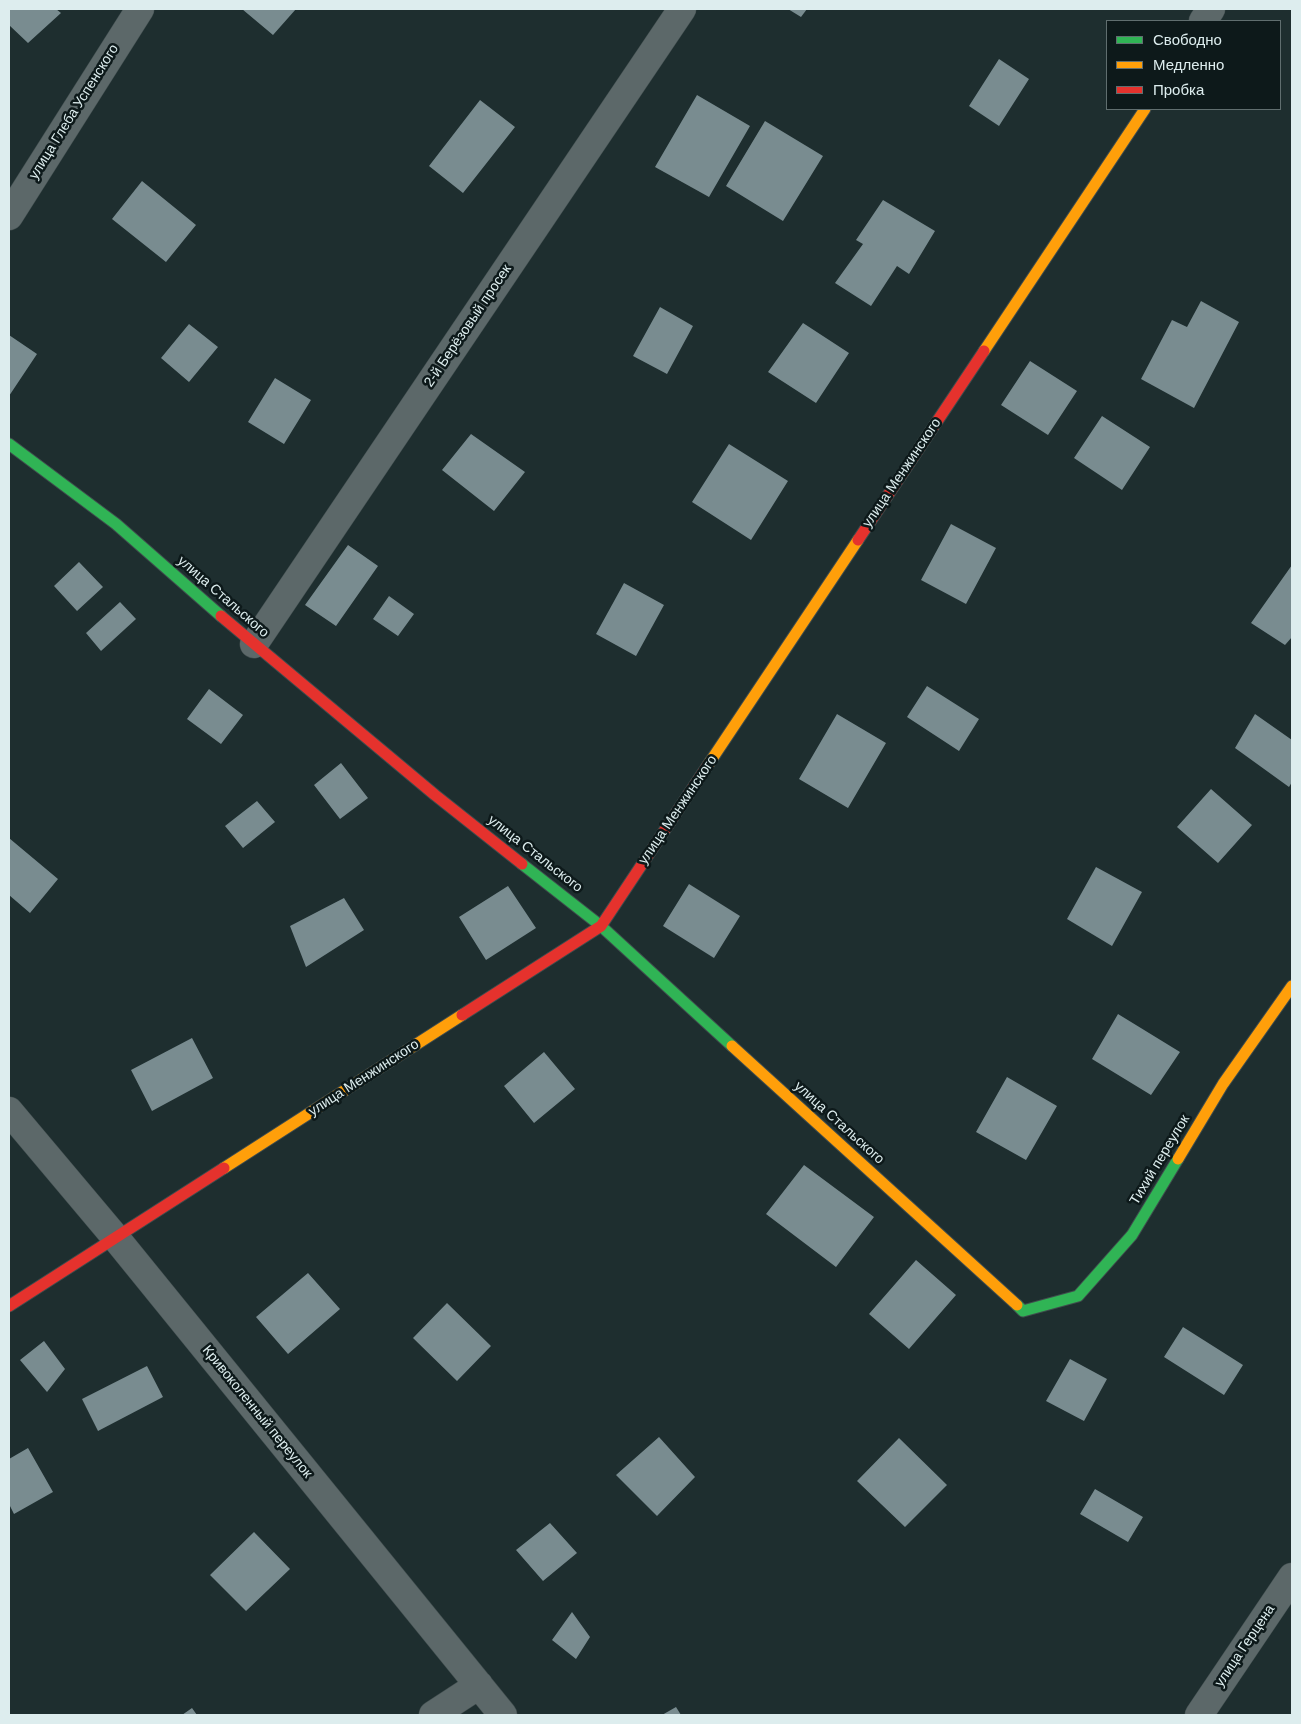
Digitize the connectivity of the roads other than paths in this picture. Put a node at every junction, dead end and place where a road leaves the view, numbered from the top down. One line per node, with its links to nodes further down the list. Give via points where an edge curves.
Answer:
1 (140, 9): 6 (street, улица Глеба Успенского)
2 (682, 9): 8 (street, 2-й Берёзовый просек)
3 (1211, 9): 4 (street)
4 (1204, 20)
5 (1144, 110): 9 (street, улица Менжинского)
6 (9, 216)
7 (9, 444): 8 (street, улица Стальского, via 116,524)
8 (254, 644): 9 (street, улица Стальского, via 435,795)
9 (601, 926): 12 (street, улица Менжинского); 14 (street, улица Стальского)
10 (1292, 986): 14 (street, Тихий переулок, via 1223,1084 1132,1235 1078,1296)
11 (9, 1111): 12 (street, Кривоколенный переулок)
12 (115, 1237): 13 (street, улица Менжинского); 16 (street, Кривоколенный переулок)
13 (9, 1306)
14 (1023, 1311)
15 (1292, 1577): 19 (street, улица Герцена)
16 (479, 1685): 17 (street); 18 (street, Кривоколенный переулок)
17 (433, 1715)
18 (503, 1715)
19 (1199, 1715)

